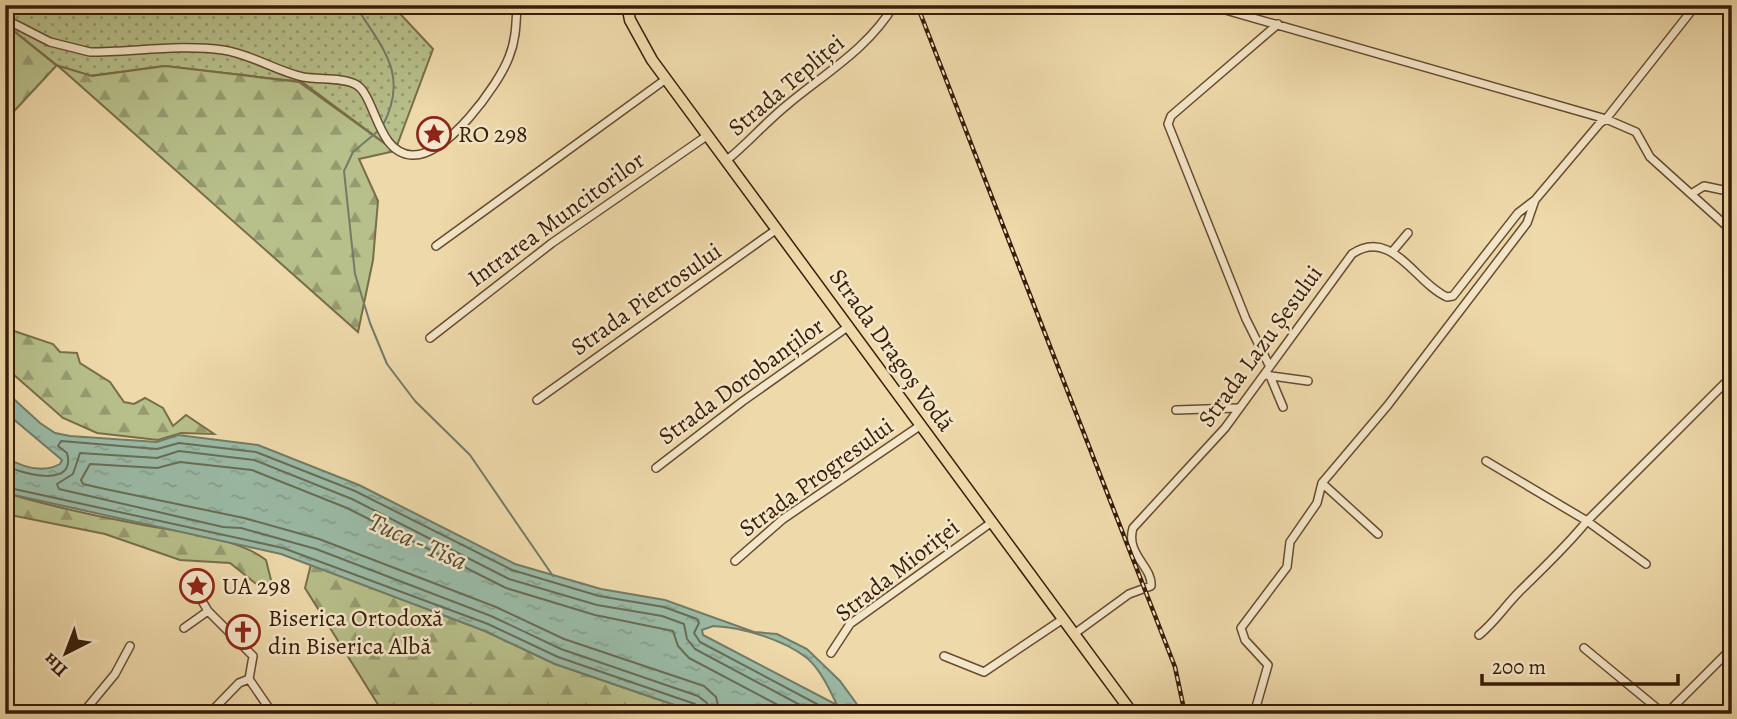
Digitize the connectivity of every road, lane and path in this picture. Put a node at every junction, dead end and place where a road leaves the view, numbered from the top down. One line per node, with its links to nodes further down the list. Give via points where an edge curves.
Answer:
1 (517, 5): 6 (street, via 508,61 453,137 409,155 380,129 368,96 352,82 292,74 223,50 72,50)
2 (627, 5): 8 (main road, Strada Dragoș Vodă, via 641,43)
3 (894, 5): 11 (street, Strada Tepliței, via 861,46)
4 (1208, 5): 7 (street)
5 (1696, 5): 9 (street)
6 (5, 19)
7 (1278, 24): 9 (street); 22 (street, via 1171,116 1168,124)
8 (666, 79): 10 (main road, Strada Dragoș Vodă); 18 (street)
9 (1606, 118): 13 (street, via 1636,132 1650,158); 14 (street)
10 (708, 135): 11 (main road, Strada Dragoș Vodă); 21 (street, Intrarea Muncitorilor, via 508,275)
11 (727, 160): 15 (main road, Strada Dragoș Vodă)
12 (1732, 191): 13 (street, via 1704,186)
13 (1691, 194): 16 (street)
14 (1535, 200): 19 (street, via 1517,213 1453,296 1436,291); 33 (street, via 1527,223)
15 (777, 229): 20 (main road, Strada Dragoș Vodă); 26 (street, Strada Pietrosului)
16 (1732, 231)
17 (1408, 233): 19 (street)
18 (436, 246)
19 (1392, 252): 22 (street, Strada Lazu Șesului, via 1367,246 1352,254)
20 (849, 326): 30 (main road, Strada Dragoș Vodă); 32 (street, Strada Dorobanților)
21 (430, 338)
22 (1269, 365): 23 (street, Strada Lazu Șesului)
23 (1267, 376): 25 (street); 27 (street); 28 (street, Strada Lazu Șesului)
24 (1732, 376): 34 (street)
25 (1308, 381)
26 (537, 400)
27 (1283, 407)
28 (1237, 408): 29 (street); 43 (street, Strada Lazu Șesului, via 1214,441 1133,528 1131,543 1151,586 1129,594)
29 (1176, 410)
30 (921, 425): 35 (main road, Strada Dragoș Vodă); 37 (street, Strada Progresului, via 783,519)
31 (1486, 461): 34 (street)
32 (656, 468)
33 (1322, 484): 36 (street); 55 (street, via 1317,503 1290,542 1287,567 1241,628 1245,640 1268,665)
34 (1587, 521): 38 (street); 44 (street)
35 (992, 522): 41 (main road, Strada Dragoș Vodă); 48 (street, Strada Mioriței, via 855,620)
36 (1378, 534)
37 (736, 561)
38 (1646, 564)
39 (190, 579): 40 (street)
40 (208, 611): 42 (street); 50 (street, via 253,656)
41 (1063, 619): 43 (main road, Strada Dragoș Vodă); 49 (street, via 984,672)
42 (184, 628)
43 (1074, 634): 54 (main road, Strada Dragoș Vodă)
44 (1479, 635)
45 (130, 646): 51 (street, via 115,674)
46 (1584, 648): 56 (street)
47 (1731, 649): 56 (street)
48 (831, 653)
49 (944, 656)
50 (249, 679): 52 (street, via 239,683); 53 (street)
51 (82, 714)
52 (209, 714)
53 (273, 714)
54 (1133, 714)
55 (1254, 714)
56 (1665, 714)

